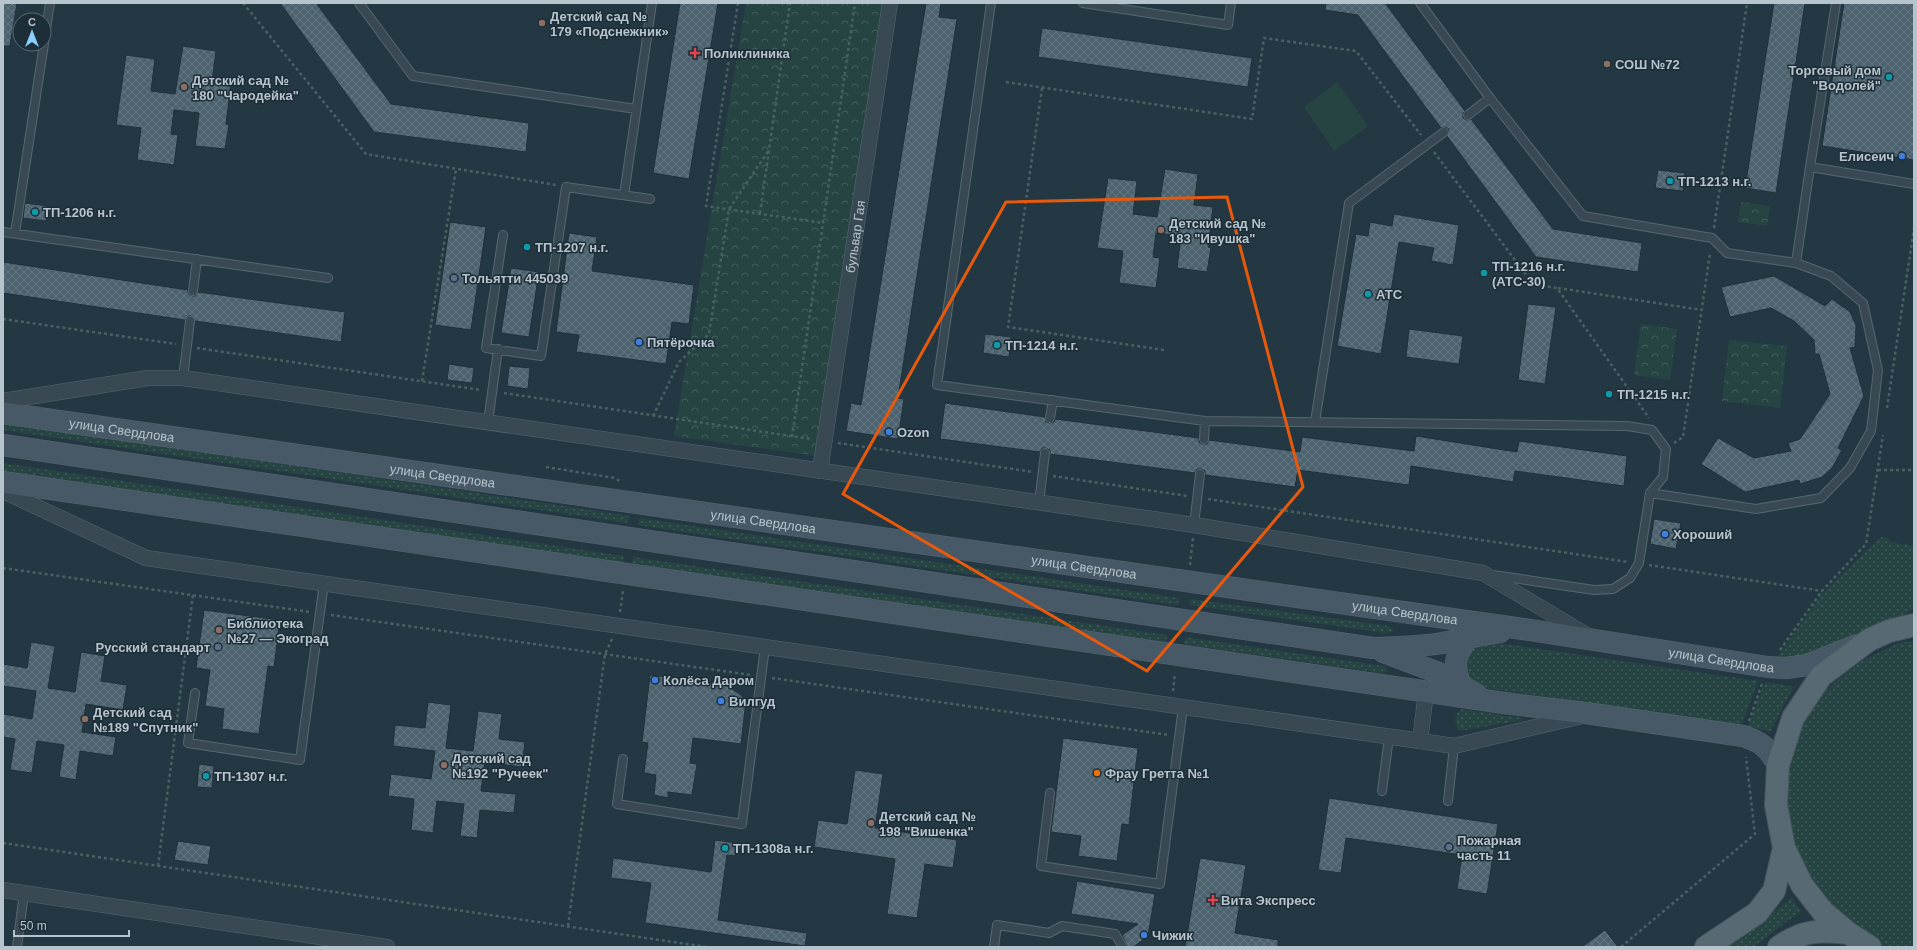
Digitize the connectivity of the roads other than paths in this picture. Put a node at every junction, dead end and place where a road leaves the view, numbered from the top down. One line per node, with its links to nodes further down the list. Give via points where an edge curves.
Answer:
1 (359, 3): 12 (lane, via 413,76)
2 (652, 3): 12 (lane)
3 (890, 3): 39 (street, бульвар Гая)
4 (991, 3): 29 (lane, via 937,385)
5 (1083, 3): 9 (lane)
6 (1231, 3): 9 (lane, via 1228,25)
7 (1420, 3): 11 (lane)
8 (1836, 3): 15 (lane)
9 (1131, 6)
10 (43, 52): 20 (lane)
11 (1490, 98): 13 (lane); 23 (lane, via 1583,216 1712,238 1727,254)
12 (636, 109): 17 (lane)
13 (1468, 115)
14 (1444, 132): 35 (lane, via 1349,203)
15 (1810, 167): 16 (lane); 23 (lane)
16 (1914, 184)
17 (624, 195): 18 (lane); 27 (lane, via 566,187 541,356)
18 (650, 199)
19 (3, 232): 20 (lane)
20 (15, 234): 22 (lane)
21 (503, 234): 27 (lane, via 486,348)
22 (197, 259): 24 (lane); 25 (lane)
23 (1796, 264): 43 (lane, via 1831,276 1863,304 1878,370 1871,431 1850,468 1821,498 1756,509)
24 (328, 278)
25 (193, 291)
26 (190, 321): 28 (lane)
27 (498, 349): 34 (lane)
28 (183, 378): 30 (street, via 148,378); 34 (street)
29 (1053, 400): 32 (lane); 33 (lane)
30 (3, 401)
31 (3, 413): 50 (main road, улица Свердлова)
32 (1050, 418)
33 (1205, 421): 35 (lane); 36 (lane)
34 (488, 422): 39 (street)
35 (1315, 422): 43 (lane, via 1627,426 1652,430 1666,449 1663,476)
36 (1204, 439)
37 (3, 445): 56 (main road, улица Свердлова)
38 (1045, 453): 44 (lane)
39 (820, 471): 44 (street)
40 (1200, 474): 45 (lane)
41 (3, 482): 58 (main road, улица Свердлова)
42 (3, 491): 47 (street, via 146,558)
43 (1650, 493): 46 (lane, via 1639,563 1630,578 1613,589 1594,590)
44 (1039, 503): 45 (street)
45 (1194, 526): 46 (street)
46 (1482, 573): 54 (street)
47 (324, 583): 55 (street); 59 (lane, via 300,760 188,743)
48 (1914, 618): 51 (main road)
49 (1914, 625): 51 (main road)
50 (1523, 629): 52 (main road, улица Свердлова, via 1482,634); 54 (main road, улица Свердлова)
51 (1889, 631): 53 (main road)
52 (1468, 639): 56 (main road, улица Свердлова); 57 (main road, via 1459,649 1456,660 1456,675)
53 (1868, 640): 54 (main road, улица Свердлова, via 1807,666 1786,668); 67 (main road, via 1821,676 1793,718)
54 (1598, 641)
55 (764, 647): 61 (street); 66 (lane, via 742,824 617,804)
56 (1373, 648): 57 (main road, улица Свердлова, via 1439,673)
57 (1461, 686): 60 (main road, улица Свердлова, via 1473,693)
58 (1426, 692): 60 (main road, улица Свердлова); 64 (street)
59 (194, 693)
60 (1504, 703): 62 (main road, улица Свердлова)
61 (1177, 706): 63 (street); 69 (lane, via 1180,736 1160,884 1041,866)
62 (1593, 714): 65 (street); 67 (main road, улица Свердлова, via 1743,736 1758,741 1770,751)
63 (1390, 737): 64 (street); 68 (lane)
64 (1420, 741): 65 (street)
65 (1454, 746): 70 (lane)
66 (623, 759)
67 (1778, 765): 71 (main road, via 1776,806)
68 (1382, 791)
69 (1050, 793)
70 (1448, 801)
71 (1784, 848): 74 (main road, via 1802,885 1823,912); 75 (main road, via 1774,891 1757,913)
72 (3, 890): 73 (street)
73 (24, 893): 76 (lane); 77 (street)
74 (1848, 933): 80 (main road, via 1803,933); 81 (main road)
75 (1707, 946)
76 (16, 947)
77 (388, 947)
78 (994, 947): 79 (lane, via 997,925 1049,933 1062,926 1115,934)
79 (1123, 947)
80 (1778, 947)
81 (1870, 947)

